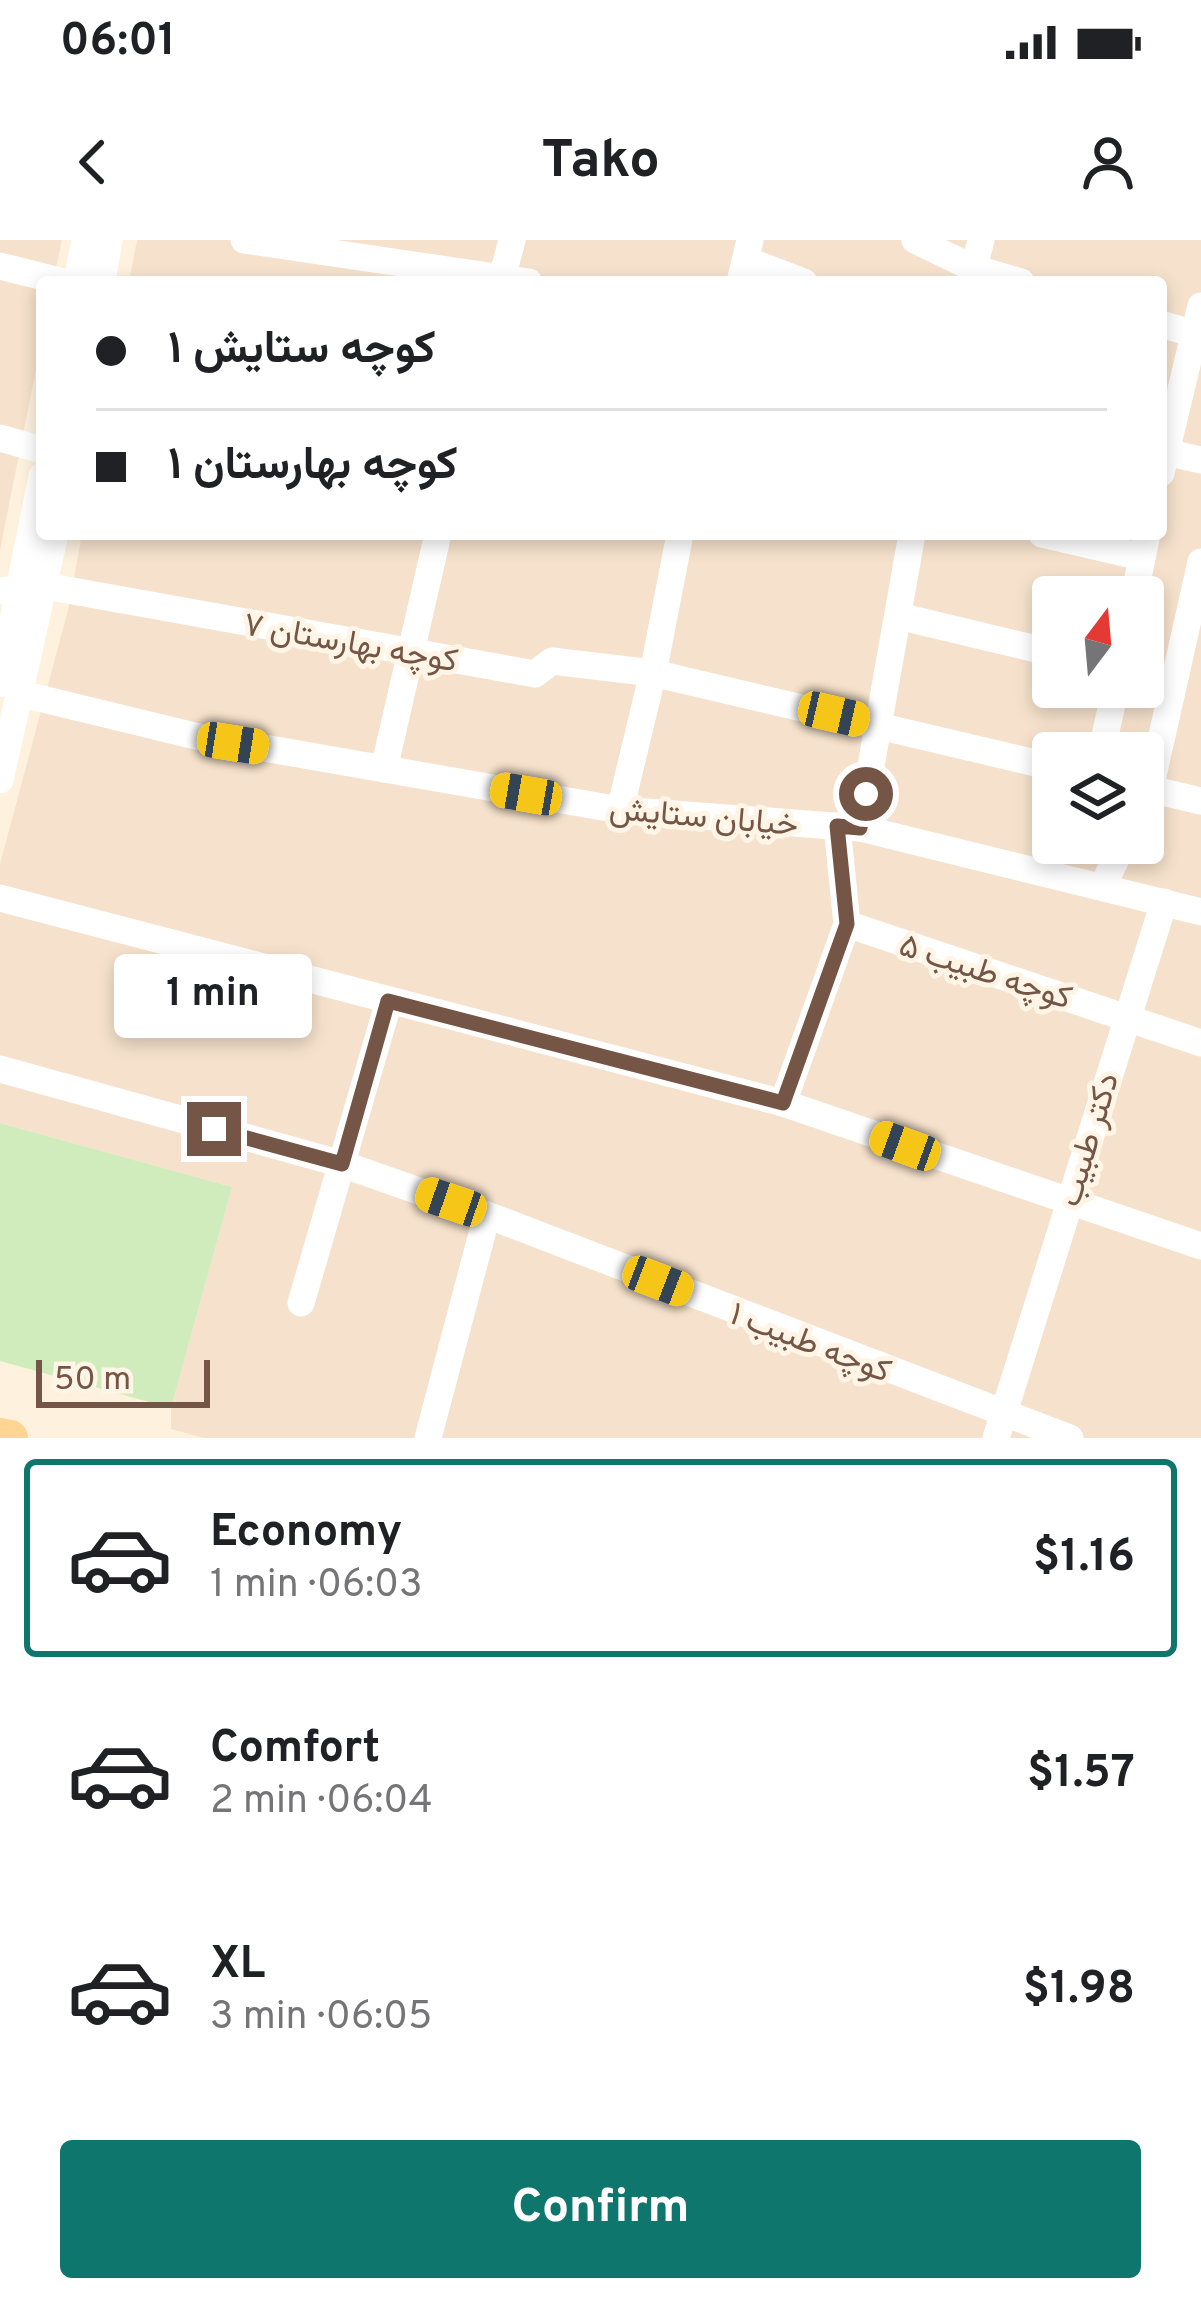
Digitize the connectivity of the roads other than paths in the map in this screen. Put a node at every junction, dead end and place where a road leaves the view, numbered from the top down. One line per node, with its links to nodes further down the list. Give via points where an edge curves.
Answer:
1 (85, 240): 11 (street)
2 (110, 240): 12 (street)
3 (244, 240): 13 (street)
4 (512, 240): 14 (street)
5 (916, 240): 9 (street)
6 (981, 240): 9 (street)
7 (745, 261): 15 (street)
8 (0, 266): 10 (street)
9 (971, 275)
10 (40, 276)
11 (78, 276)
12 (103, 276)
13 (484, 276)
14 (511, 276)
15 (787, 276)
16 (1167, 324): 17 (street)
17 (1199, 325): 19 (street)
18 (0, 439): 20 (street)
19 (1167, 443)
20 (36, 448)
21 (1167, 458): 22 (street)
22 (1201, 460)
23 (36, 510): 32 (street)
24 (52, 540): 32 (street)
25 (437, 540): 35 (street)
26 (679, 540): 36 (street)
27 (905, 540): 33 (street)
28 (1098, 540): 29 (street)
29 (1144, 545): 31 (street)
30 (1200, 572): 38 (street)
31 (1138, 576)
32 (22, 589): 35 (street, کوچه بهارستان ۷); 37 (street)
33 (898, 616): 34 (street); 40 (street)
34 (1032, 648)
35 (410, 652): 36 (street, کوچه بهارستان ۷, via 535,674 552,661); 43 (street)
36 (653, 673): 40 (street, کوچه بهارستان ۷); 47 (street)
37 (6, 681): 43 (street, خیابان ستایش, via 195,736); 44 (street)
38 (1173, 685): 39 (street); 41 (street)
39 (1201, 692)
40 (880, 724): 42 (street, کوچه بهارستان ۷); 48 (street)
41 (1162, 732)
42 (1032, 762)
43 (384, 769): 47 (street, خیابان ستایش)
44 (0, 780)
45 (1164, 798): 46 (street)
46 (1201, 801)
47 (620, 810): 48 (street, خیابان ستایش)
48 (848, 827): 51 (street, خیابان ستایش); 55 (street)
49 (1101, 864): 51 (street)
50 (1114, 864): 51 (street)
51 (1102, 887): 53 (street)
52 (0, 898): 56 (street)
53 (1163, 902): 54 (street); 57 (street, دکتر طبیب)
54 (1201, 912)
55 (847, 924): 57 (street, کوچه طبیب ۵); 60 (street)
56 (388, 1001): 60 (street); 61 (street)
57 (1125, 1016): 58 (street, کوچه طبیب ۵); 62 (street, دکتر طبیب)
58 (1201, 1042)
59 (0, 1069): 61 (street, کوچه طبیب ۱)
60 (783, 1103): 62 (street)
61 (342, 1164): 63 (street, کوچه طبیب ۱); 65 (street)
62 (1067, 1202): 64 (street); 66 (street, دکتر طبیب)
63 (487, 1215): 66 (street, کوچه طبیب ۱); 69 (street)
64 (1201, 1246)
65 (301, 1303)
66 (999, 1426): 70 (street, کوچه طبیب ۱)
67 (0, 1436): 68 (main road)
68 (10, 1438)
69 (428, 1438)
70 (1070, 1438)

